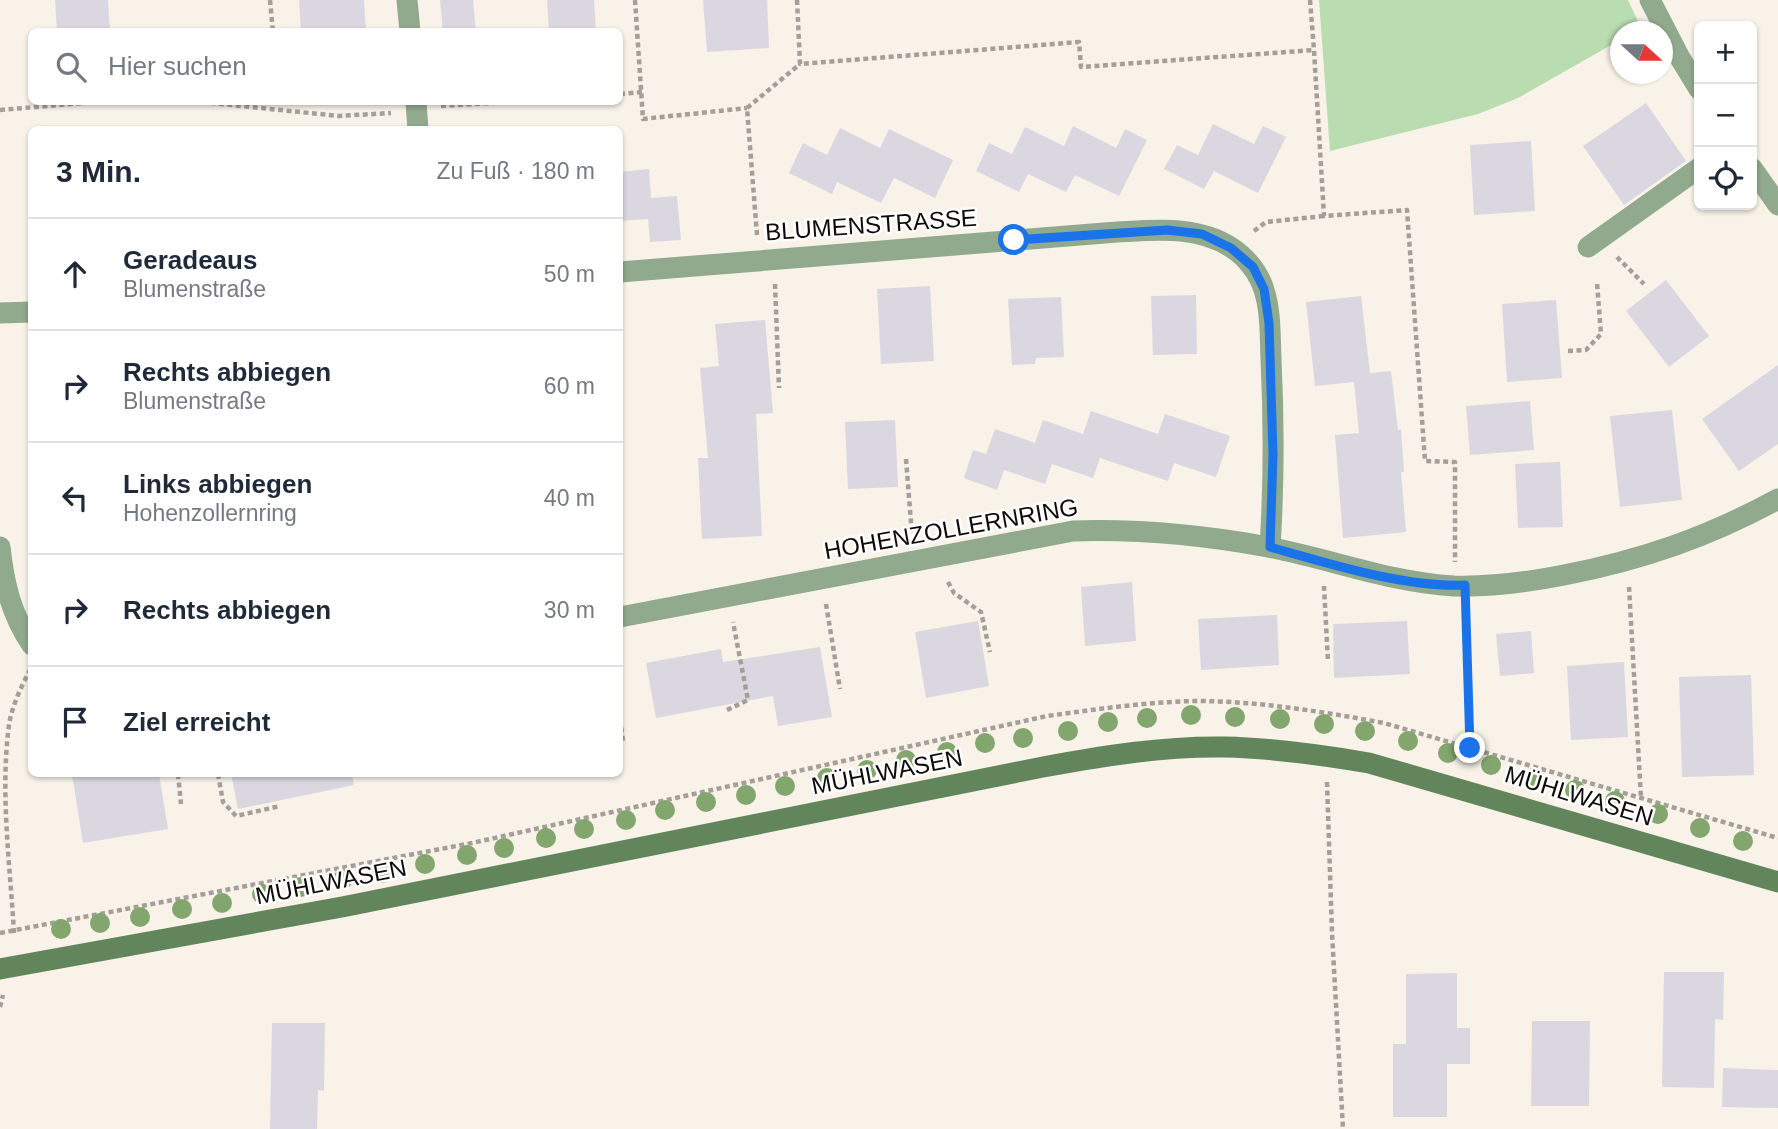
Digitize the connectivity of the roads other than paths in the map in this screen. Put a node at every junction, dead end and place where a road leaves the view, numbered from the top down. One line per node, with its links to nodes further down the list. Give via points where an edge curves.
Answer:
1 (407, 0): 3 (street)
2 (1650, 0): 4 (street)
3 (410, 28)
4 (1696, 84)
5 (416, 105): 6 (street)
6 (418, 126)
7 (1694, 172): 10 (street)
8 (1757, 175): 9 (street)
9 (1778, 205)
10 (1593, 243)
11 (623, 272): 16 (street, BLUMENSTRASSE, via 1167,230 1202,234 1231,248 1253,267 1264,289 1273,455)
12 (28, 312): 13 (street)
13 (0, 313)
14 (1778, 499): 16 (street, HOHENZOLLERNRING, via 1710,533 1628,562 1504,584 1460,585 1364,572)
15 (0, 547): 18 (street, via 5,589)
16 (1270, 547): 17 (street, HOHENZOLLERNRING, via 1110,530 1044,535)
17 (623, 616)
18 (28, 639)
19 (1778, 882): 20 (street, MÜHLWASEN, via 1369,763 1226,747 1181,748 1101,757)
20 (0, 970)

